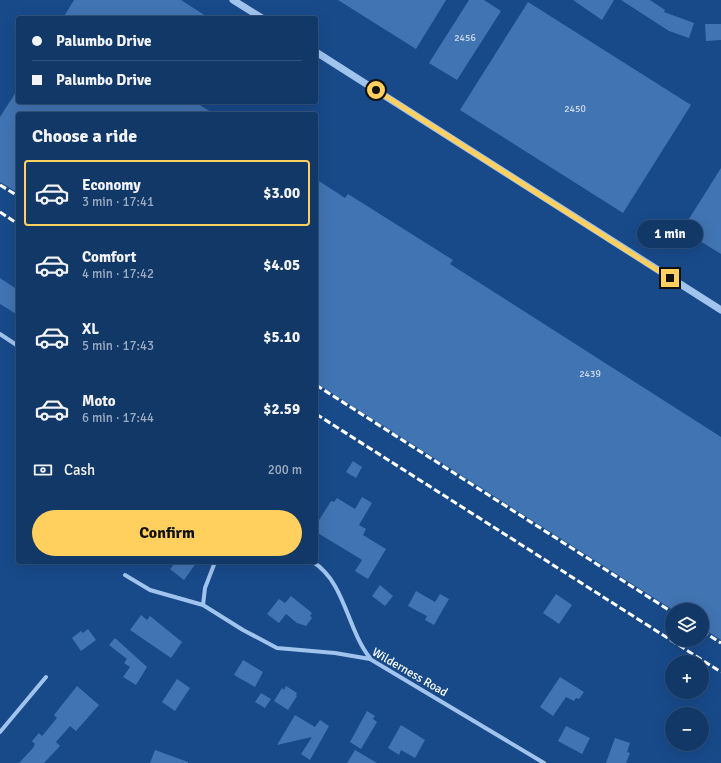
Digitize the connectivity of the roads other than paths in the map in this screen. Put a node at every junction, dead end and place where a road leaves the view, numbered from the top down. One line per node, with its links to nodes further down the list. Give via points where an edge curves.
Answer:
1 (232, 0): 2 (street)
2 (259, 16)
3 (318, 53): 4 (street)
4 (721, 310)
5 (0, 334): 6 (street)
6 (16, 345)
7 (214, 564): 10 (street, via 205,588)
8 (315, 564): 11 (street, via 335,584 355,635)
9 (125, 575): 10 (street, Wilderness Road, via 150,590)
10 (203, 605): 11 (street, Wilderness Road, via 277,648)
11 (370, 659): 14 (street, Wilderness Road)
12 (46, 677): 13 (street)
13 (0, 732)
14 (544, 763)

